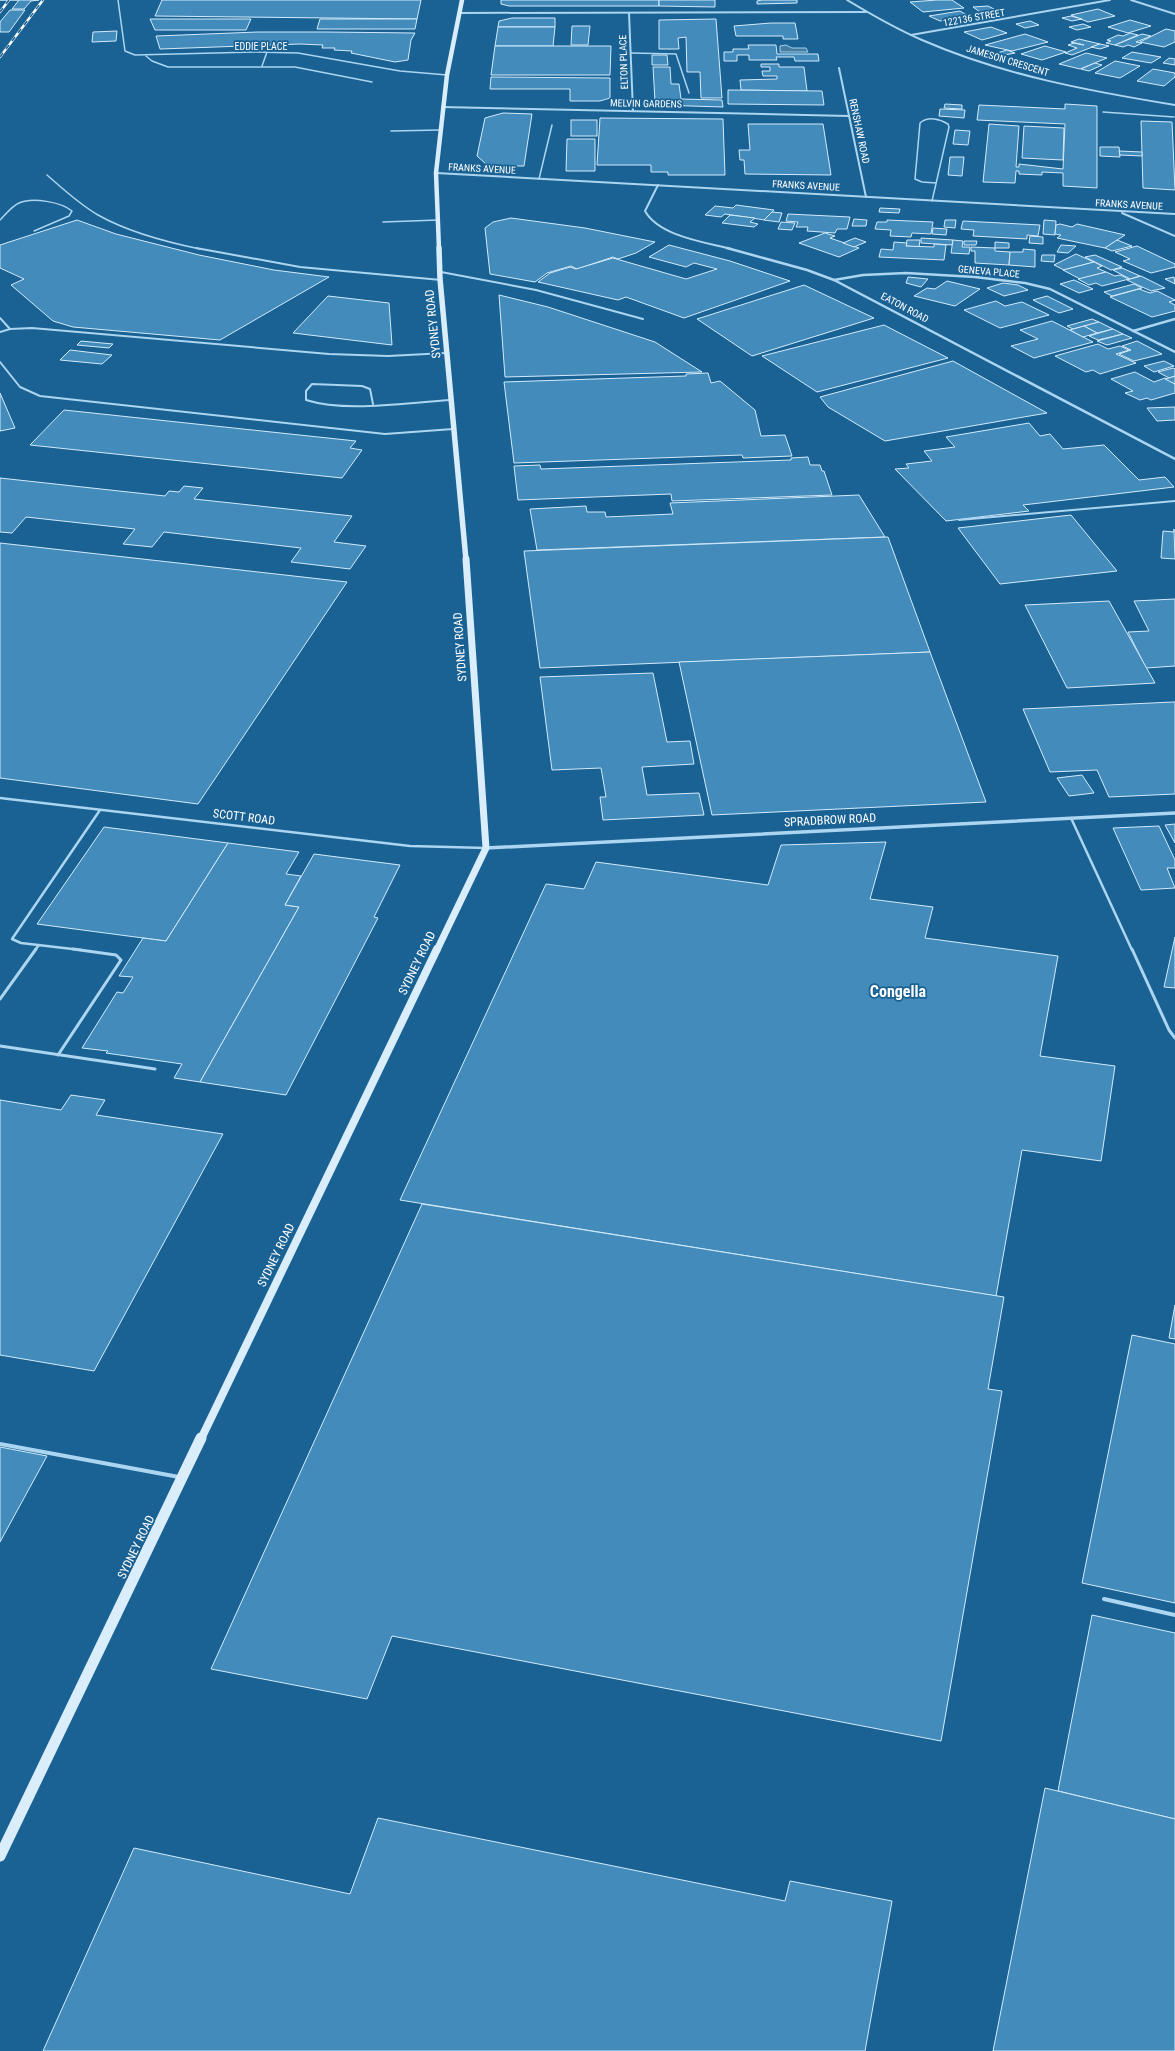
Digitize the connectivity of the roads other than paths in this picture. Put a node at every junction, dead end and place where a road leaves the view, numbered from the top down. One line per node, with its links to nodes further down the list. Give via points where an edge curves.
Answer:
1 (118, 0): 13 (lane, EDDIE PLACE, via 125,51)
2 (462, 0): 7 (main road, SYDNEY ROAD)
3 (847, 0): 6 (street, JAMESON CRESCENT)
4 (1110, 0): 10 (street, 122136 STREET)
5 (1131, 0): 9 (street)
6 (866, 12): 8 (street); 10 (street, JAMESON CRESCENT)
7 (459, 13): 8 (street); 16 (main road, SYDNEY ROAD)
8 (629, 13): 12 (street, ELTON PLACE)
9 (1175, 14)
10 (911, 35): 19 (street, JAMESON CRESCENT, via 982,62 1029,76 1139,100)
11 (267, 52): 13 (lane, EDDIE PLACE); 14 (lane); 16 (lane, EDDIE PLACE, via 309,54 400,71)
12 (631, 52): 18 (lane, via 676,54); 21 (street, ELTON PLACE)
13 (146, 56): 14 (lane, via 168,67)
14 (262, 66): 17 (lane, via 308,69)
15 (839, 68): 23 (street, RENSHAW ROAD)
16 (447, 75): 20 (main road, SYDNEY ROAD)
17 (372, 82)
18 (689, 93)
19 (1175, 105)
20 (442, 107): 21 (street, MELVIN GARDENS); 26 (main road, SYDNEY ROAD)
21 (633, 111): 23 (street, MELVIN GARDENS)
22 (1103, 112): 24 (lane)
23 (849, 116): 33 (street, RENSHAW ROAD)
24 (1175, 117)
25 (552, 124): 30 (lane)
26 (440, 130): 27 (lane); 28 (main road, SYDNEY ROAD)
27 (390, 131)
28 (436, 173): 30 (street, FRANKS AVENUE); 38 (main road, SYDNEY ROAD)
29 (47, 175): 43 (lane, via 75,199 106,220 197,249 289,265)
30 (539, 179): 32 (street, FRANKS AVENUE)
31 (936, 183): 31 (lane, via 949,127 942,120 926,120 920,123 915,179); 34 (lane)
32 (658, 185): 33 (street, FRANKS AVENUE); 44 (street, EATON ROAD, via 645,211 649,219 660,228)
33 (866, 197): 34 (street, FRANKS AVENUE)
34 (932, 201): 35 (street, FRANKS AVENUE)
35 (1120, 212): 36 (street, FRANKS AVENUE); 41 (street)
36 (1175, 214)
37 (0, 220): 40 (lane, via 21,202 28,201 64,206 72,211 69,216)
38 (438, 220): 39 (lane); 42 (main road, SYDNEY ROAD)
39 (383, 222)
40 (34, 231)
41 (1175, 236)
42 (441, 272): 43 (main road, SYDNEY ROAD); 46 (lane, via 536,290)
43 (441, 280): 52 (main road, SYDNEY ROAD)
44 (834, 280): 49 (street, GENEVA PLACE, via 860,274 897,272 1015,280 1050,289); 57 (street, EATON ROAD)
45 (0, 318): 48 (lane)
46 (643, 319)
47 (1175, 319): 49 (street)
48 (10, 329): 50 (lane); 52 (lane, via 32,328 349,355)
49 (1133, 331): 51 (street, GENEVA PLACE)
50 (0, 332)
51 (1175, 352)
52 (448, 353): 54 (main road, SYDNEY ROAD)
53 (0, 362): 56 (lane, via 17,385 40,396 385,434)
54 (453, 400): 55 (lane); 56 (main road, SYDNEY ROAD)
55 (372, 404): 55 (lane, via 370,389 362,386 312,384 307,389 305,397 310,402 322,405)
56 (455, 428): 64 (main road, SYDNEY ROAD)
57 (1175, 459)
58 (1175, 501): 59 (lane)
59 (959, 520)
60 (0, 798): 61 (lane, SCOTT ROAD)
61 (100, 810): 64 (lane, SCOTT ROAD, via 410,846); 65 (lane, via 12,939)
62 (1175, 813): 63 (street, SPRADBROW ROAD)
63 (1071, 818): 64 (street, SPRADBROW ROAD); 67 (lane, via 1169,1030)
64 (486, 848): 72 (main road, SYDNEY ROAD)
65 (39, 945): 66 (lane); 69 (lane, via 116,955 121,960)
66 (0, 999)
67 (1175, 1038)
68 (0, 1046): 69 (lane)
69 (58, 1055): 70 (lane)
70 (154, 1069)
71 (0, 1444): 72 (lane)
72 (183, 1477): 75 (main road, SYDNEY ROAD)
73 (1104, 1599): 74 (lane)
74 (1175, 1615)
75 (0, 1856)

